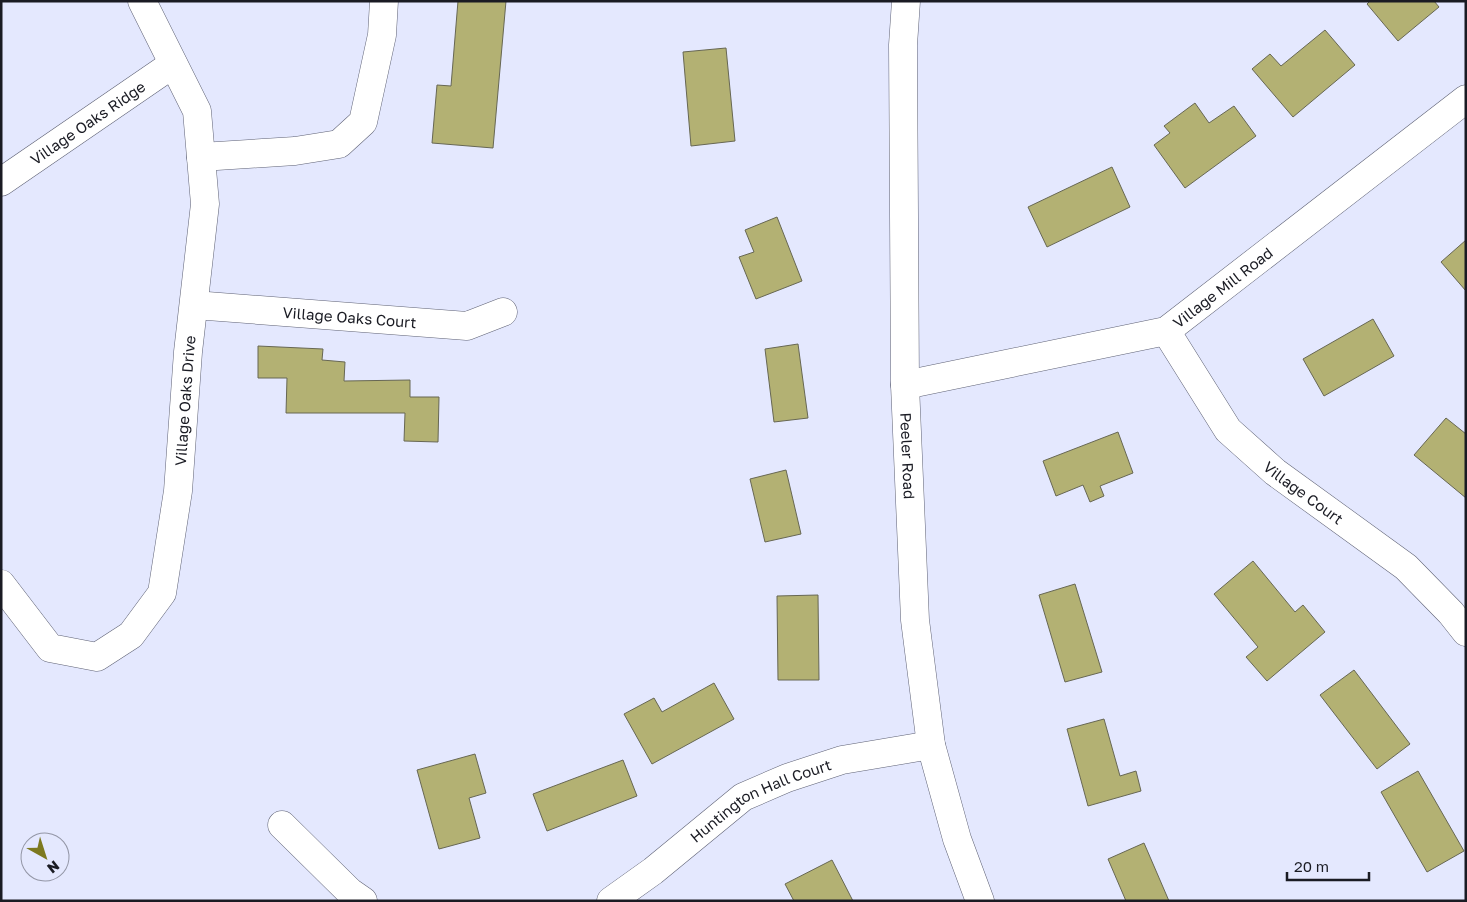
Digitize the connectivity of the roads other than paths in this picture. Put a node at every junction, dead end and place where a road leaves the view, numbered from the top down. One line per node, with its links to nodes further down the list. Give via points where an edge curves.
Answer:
1 (142, 1): 4 (street, Village Oaks Drive)
2 (384, 1): 6 (street, via 382,35 363,122 340,144 295,151)
3 (906, 1): 11 (street, Peeler Road, via 903,45)
4 (173, 64): 6 (street, Village Oaks Drive, via 197,111); 7 (street, Village Oaks Ridge)
5 (1466, 99): 10 (street, Village Mill Road)
6 (201, 157): 8 (street, Village Oaks Drive, via 205,204)
7 (1, 182)
8 (194, 305): 9 (street, Village Oaks Court, via 467,326); 12 (street, Village Oaks Drive, via 178,491 162,593 131,635 98,656 50,648)
9 (503, 312)
10 (1166, 331): 11 (street, Village Mill Road); 13 (street, Village Court, via 1228,430 1274,472 1406,566)
11 (905, 385): 14 (street, Peeler Road, via 915,620)
12 (1, 584)
13 (1466, 632)
14 (931, 745): 17 (street, Huntington Hall Court, via 842,760 743,797); 18 (street, Peeler Road, via 957,839)
15 (282, 825): 16 (street, via 350,892)
16 (364, 901)
17 (611, 901)
18 (980, 901)

